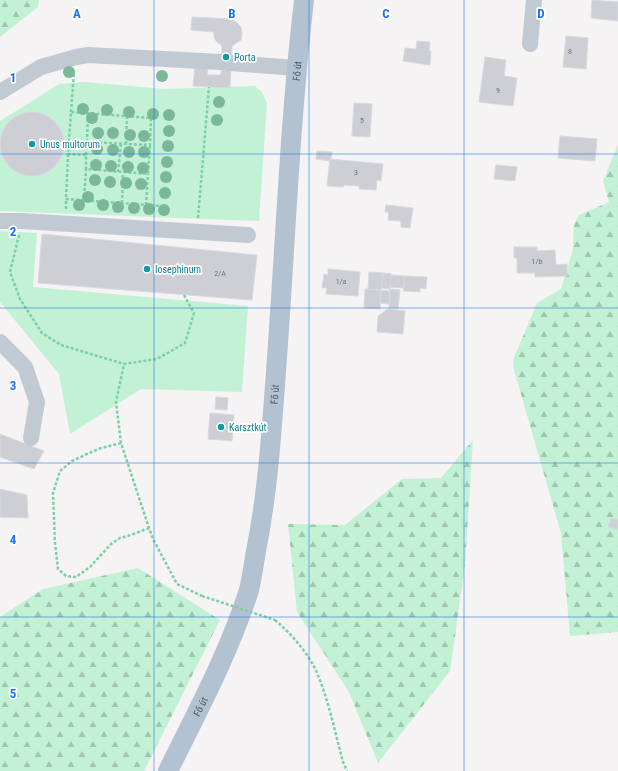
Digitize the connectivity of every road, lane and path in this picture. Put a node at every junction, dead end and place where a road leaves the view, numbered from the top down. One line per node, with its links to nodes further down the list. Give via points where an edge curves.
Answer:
1 (304, 0): 5 (main road, Fő út)
2 (534, 0): 3 (street)
3 (530, 44)
4 (76, 57): 5 (street, via 88,55); 7 (street, via 41,67); 8 (path)
5 (296, 68): 35 (main road, Fő út, via 270,460 262,523 249,588 221,664)
6 (209, 87): 27 (path)
7 (0, 92)
8 (71, 112): 9 (path); 15 (path)
9 (88, 113): 10 (path); 11 (path)
10 (127, 116): 13 (path); 14 (path, via 151,118)
11 (87, 142): 12 (path); 16 (path)
12 (121, 144): 13 (path); 18 (path)
13 (126, 144): 14 (path)
14 (150, 145): 20 (path)
15 (68, 154): 16 (path); 21 (path, via 66,199)
16 (86, 155): 17 (path)
17 (86, 169): 18 (path); 21 (path)
18 (118, 172): 19 (path)
19 (123, 173): 20 (path); 22 (path)
20 (148, 174): 23 (path)
21 (84, 201): 22 (path)
22 (122, 203): 23 (path)
23 (146, 205): 26 (path, via 161,206)
24 (0, 221): 25 (street)
25 (22, 221): 26 (street); 31 (path, via 10,272 20,298 42,333 61,345)
26 (160, 229): 27 (street)
27 (196, 232): 28 (street)
28 (248, 235)
29 (184, 295): 31 (path, via 194,313 185,343 156,359)
30 (0, 342): 32 (street, via 25,367 37,402)
31 (124, 364): 33 (path, via 116,402)
32 (31, 438)
33 (121, 443): 34 (path); 34 (path, via 98,449 72,461 60,471 53,493 54,543 58,569 66,576 76,577 90,567 111,544 120,538)
34 (149, 528): 36 (path, bridge, via 177,584 202,596 275,620 303,649 317,672)
35 (168, 771)
36 (347, 771)

